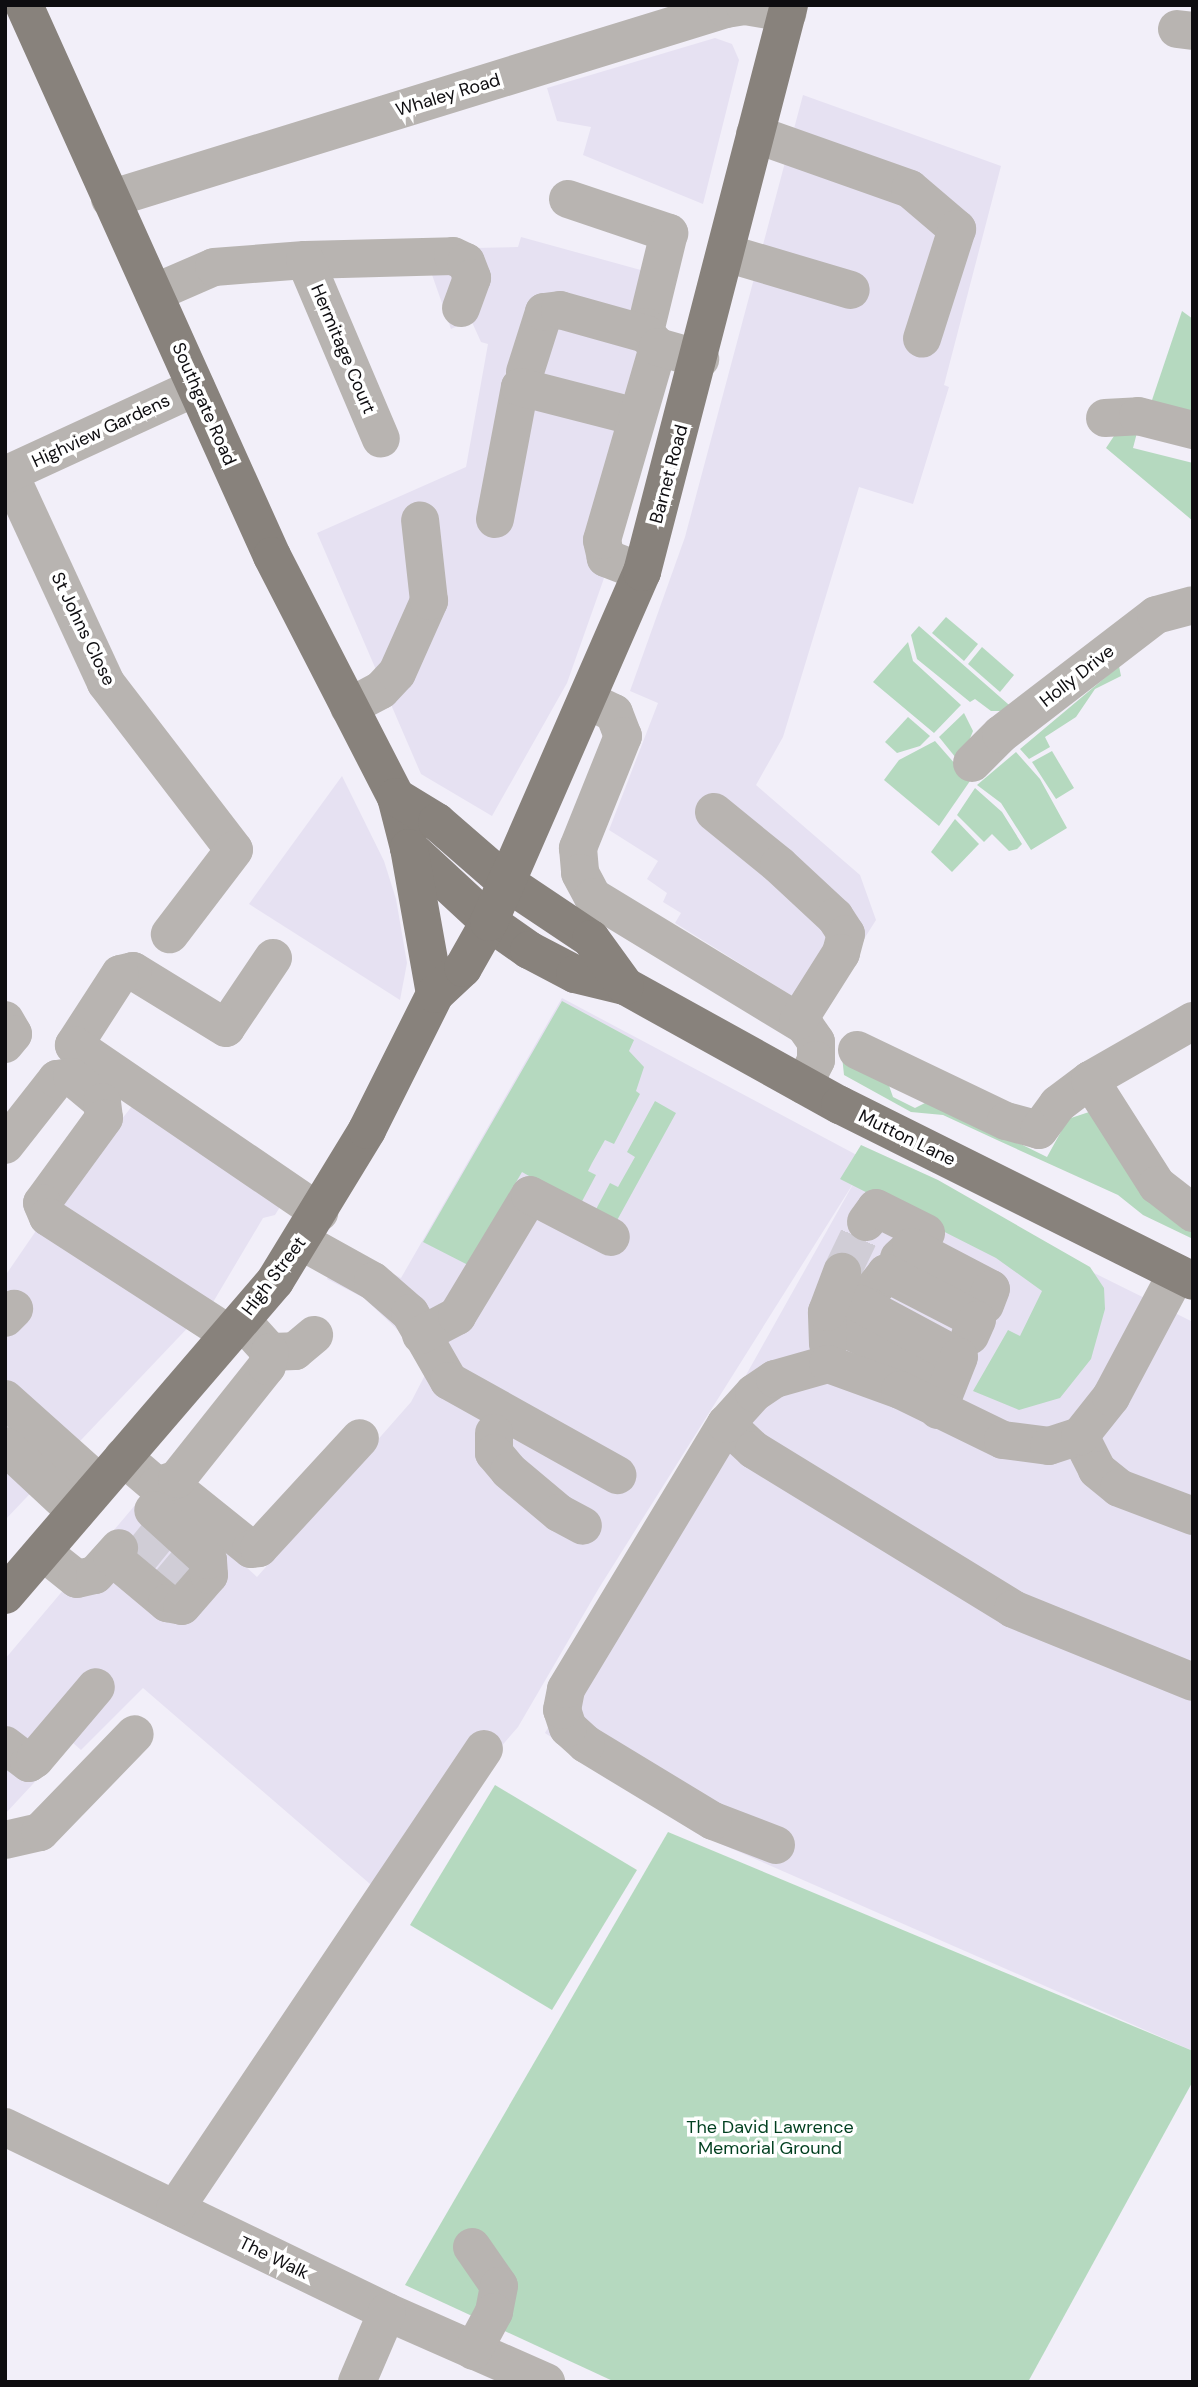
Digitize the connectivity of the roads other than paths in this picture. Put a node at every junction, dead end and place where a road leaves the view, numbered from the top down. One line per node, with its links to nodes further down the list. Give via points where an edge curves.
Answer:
1 (24, 5): 4 (main road, Southgate Road)
2 (788, 9): 3 (main road, Barnet Road); 4 (street, Whaley Road, via 726,9)
3 (755, 134): 6 (main road, Barnet Road); 11 (street, via 910,188 957,229)
4 (110, 199): 9 (main road, Southgate Road)
5 (568, 199): 12 (street, via 669,233)
6 (726, 253): 8 (street); 13 (main road, Barnet Road)
7 (305, 260): 9 (street, Hermitage Court, via 214,267); 10 (street, Hermitage Court, via 453,256 466,262 472,278); 19 (street, Hermitage Court)
8 (851, 290)
9 (154, 293): 15 (main road, Southgate Road)
10 (461, 307)
11 (922, 339)
12 (652, 341): 13 (street); 14 (street, via 560,310 544,312); 16 (street)
13 (700, 359): 23 (main road, Barnet Road)
14 (525, 372)
15 (196, 387): 20 (street, Highview Gardens); 26 (main road, Southgate Road, via 272,556)
16 (637, 417): 21 (street, via 520,387); 23 (street, via 601,550 606,558)
17 (1105, 418): 18 (street, via 1138,416)
18 (1193, 430)
19 (380, 439)
20 (7, 474): 33 (street, St Johns Close, via 106,683 234,850)
21 (495, 519)
22 (420, 520): 26 (street, via 429,601 397,673 381,690)
23 (642, 572): 25 (main road, Barnet Road)
24 (1193, 605): 27 (street, Holly Drive, via 1156,615 1001,734)
25 (587, 700): 31 (main road, Barnet Road); 37 (street, via 614,713 624,736 578,848 580,873 593,897)
26 (349, 707): 28 (main road, Southgate Road)
27 (972, 763)
28 (396, 797): 30 (main road, Southgate Road); 31 (main road, via 437,822)
29 (714, 812): 37 (street, via 779,865 835,917 846,934 841,953)
30 (409, 848): 32 (main road); 36 (main road, Southgate Road)
31 (506, 882): 32 (main road, Barnet Road); 35 (main road, Mutton Lane, via 591,939)
32 (489, 922): 35 (main road, Mutton Lane, via 575,974); 36 (main road, High Street, via 463,968)
33 (170, 934)
34 (273, 958): 45 (street, via 226,1028 133,971 120,974 74,1045)
35 (625, 986): 41 (main road, Mutton Lane)
36 (435, 994): 45 (main road, High Street, via 367,1130)
37 (798, 1021): 41 (street, via 816,1042 816,1060)
38 (1193, 1021): 40 (street)
39 (857, 1050): 40 (street, via 1006,1121 1039,1130 1058,1104)
40 (1090, 1080): 43 (street, via 1157,1185)
41 (804, 1085): 47 (main road, Mutton Lane)
42 (5, 1144): 49 (street, via 57,1079 72,1077 102,1102 104,1118 42,1203 48,1217)
43 (1193, 1213)
44 (866, 1222): 48 (street, via 876,1209)
45 (310, 1226): 49 (main road, High Street); 51 (street, via 410,1313)
46 (611, 1237): 51 (street, via 530,1195 457,1316)
47 (1185, 1277): 57 (street, via 1111,1397)
48 (870, 1291): 52 (street); 52 (street); 52 (street); 55 (street, via 754,1393)
49 (235, 1327): 53 (street); 61 (main road, High Street)
50 (314, 1335): 53 (street, via 295,1351)
51 (421, 1335): 60 (street, via 449,1381)
52 (967, 1342): 57 (street, via 1003,1440 1049,1446)
53 (270, 1352): 64 (street, via 267,1366 177,1479)
54 (5, 1399): 61 (street)
55 (726, 1424): 67 (street, via 754,1450 1013,1609); 73 (street, via 566,1689 562,1710 568,1728 586,1744 713,1821)
56 (494, 1433): 63 (street, via 494,1453 509,1471 559,1513)
57 (1080, 1436): 62 (street, via 1097,1470 1119,1488)
58 (360, 1438): 64 (street, via 259,1548 251,1549 180,1492)
59 (5, 1446): 61 (street)
60 (617, 1475)
61 (100, 1484): 64 (street); 65 (main road, High Street)
62 (1193, 1516)
63 (583, 1526)
64 (156, 1550): 65 (street, via 77,1579)
65 (43, 1552): 66 (main road, High Street)
66 (5, 1595)
67 (1193, 1682)
68 (96, 1687): 70 (street, via 29,1763)
69 (135, 1734): 72 (street, via 40,1832)
70 (5, 1745)
71 (484, 1749): 75 (street)
72 (5, 1840)
73 (776, 1845)
74 (5, 2127): 75 (street, The Walk)
75 (174, 2209): 77 (street, The Walk)
76 (472, 2247): 78 (street, via 499,2286 494,2312)
77 (387, 2312): 78 (street, The Walk); 79 (street)
78 (473, 2351): 80 (street, The Walk)
79 (357, 2382)
80 (546, 2382)

